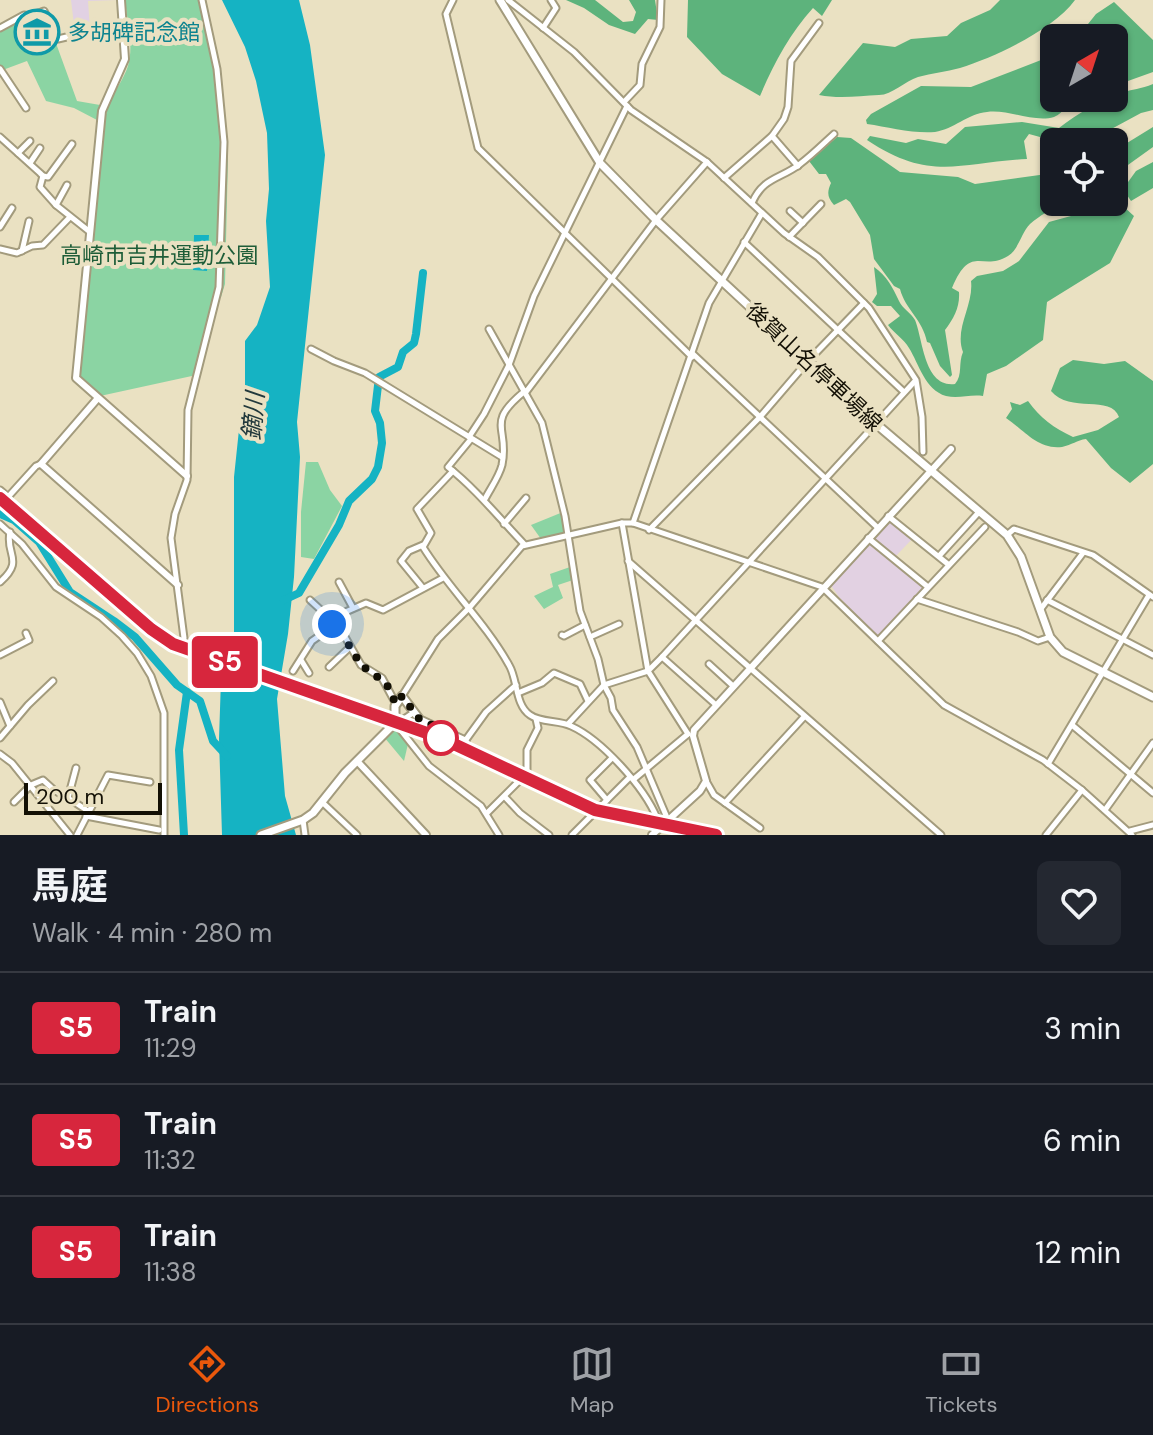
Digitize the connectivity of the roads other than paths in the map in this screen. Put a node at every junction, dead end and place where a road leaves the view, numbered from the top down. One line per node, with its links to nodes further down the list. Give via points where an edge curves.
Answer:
1 (121, 0): 13 (street)
2 (202, 0): 70 (street, via 217,69 224,142 219,287 188,410)
3 (453, 0): 43 (street, via 446,14 478,148)
4 (500, 0): 10 (main road, 後賀山名停車場線)
5 (551, 0): 12 (street, via 556,8)
6 (661, 0): 15 (street, via 660,27 642,64 640,85)
7 (511, 1): 8 (street)
8 (531, 18): 10 (street); 12 (street)
9 (819, 23): 18 (street, via 794,55 786,115)
10 (516, 25): 26 (main road, 後賀山名停車場線)
11 (0, 28): 13 (street, via 44,11 58,39)
12 (543, 28): 15 (street)
13 (124, 32): 42 (street, via 125,59 102,111)
14 (0, 69): 16 (street)
15 (626, 104): 24 (street); 26 (street)
16 (26, 108)
17 (834, 134): 27 (street)
18 (772, 136): 27 (street); 29 (street)
19 (0, 137): 23 (street)
20 (30, 141): 23 (street)
21 (72, 144): 28 (street, via 48,177)
22 (40, 148): 25 (street)
23 (18, 153): 25 (street)
24 (707, 162): 29 (street); 38 (street)
25 (30, 163): 28 (street)
26 (600, 163): 38 (main road, 後賀山名停車場線); 43 (street)
27 (798, 166): 31 (street, via 757,191)
28 (43, 176): 33 (street, via 40,187)
29 (724, 178): 31 (street)
30 (67, 185): 33 (street)
31 (752, 203): 36 (street)
32 (821, 204): 40 (street)
33 (56, 205): 37 (street)
34 (12, 208): 41 (street)
35 (790, 211): 40 (street)
36 (762, 213): 44 (street); 45 (street)
37 (70, 217): 42 (street); 47 (street, via 43,245)
38 (656, 220): 48 (main road, 後賀山名停車場線); 49 (street)
39 (29, 221): 47 (street)
40 (803, 223): 44 (street)
41 (0, 227)
42 (90, 232): 60 (street, via 75,372)
43 (564, 233): 49 (street); 56 (street)
44 (789, 237): 50 (street, via 818,257)
45 (744, 242): 48 (street); 52 (street)
46 (0, 249): 47 (street)
47 (22, 251)
48 (721, 280): 54 (street); 55 (main road, 後賀山名停車場線)
49 (613, 281): 54 (street); 58 (street)
50 (864, 303): 52 (street); 57 (street)
51 (489, 329): 56 (street)
52 (839, 330): 55 (street); 59 (street)
53 (311, 349): 63 (street, via 379,381)
54 (692, 355): 61 (street); 78 (street)
55 (808, 361): 61 (street); 62 (main road, 後賀山名停車場線)
56 (509, 365): 58 (street); 63 (street)
57 (916, 380): 59 (street); 65 (street)
58 (526, 391): 66 (street, via 502,419); 85 (street, via 542,423)
59 (905, 392): 62 (street)
60 (98, 398): 67 (street); 70 (street)
61 (760, 417): 71 (street); 83 (street)
62 (875, 423): 69 (main road, 後賀山名停車場線); 71 (street)
63 (470, 438): 66 (street); 68 (street, via 448,467)
64 (951, 449): 69 (street)
65 (923, 452)
66 (502, 457): 74 (street)
67 (41, 464): 72 (street, via 8,497); 98 (street)
68 (453, 471): 74 (street); 89 (street, via 417,509 431,533)
69 (928, 471): 75 (main road, 後賀山名停車場線); 76 (street)
70 (187, 476): 98 (street, via 171,538)
71 (823, 478): 81 (street); 93 (street)
72 (0, 490)
73 (526, 498): 80 (street)
74 (485, 499): 80 (street)
75 (979, 512): 86 (main road, 後賀山名停車場線); 91 (street)
76 (888, 516): 81 (street); 91 (street)
77 (622, 523): 78 (street); 85 (street); 92 (street)
78 (633, 523): 83 (street)
79 (0, 524): 84 (street)
80 (504, 524): 88 (street)
81 (877, 527): 87 (street)
82 (985, 527): 94 (street)
83 (649, 530): 93 (street)
84 (10, 532): 96 (street, via 14,564); 182 (street, via 56,587 122,636 151,676 164,713)
85 (568, 534): 88 (street); 112 (street)
86 (1007, 535): 90 (street, via 1014,529); 108 (main road, 後賀山名停車場線)
87 (867, 538): 99 (street); 100 (street)
88 (524, 544): 106 (street)
89 (423, 545): 95 (street); 101 (street, via 401,561)
90 (1083, 553): 102 (street); 105 (street)
91 (939, 556): 94 (street)
92 (628, 561): 109 (street); 129 (street)
93 (749, 563): 99 (street); 109 (street)
94 (949, 565): 100 (street)
95 (443, 578): 101 (street); 106 (street)
96 (0, 582)
97 (339, 582): 107 (street)
98 (178, 585): 117 (street)
99 (822, 587): 119 (street); 127 (street)
100 (928, 587): 103 (street)
101 (423, 588): 107 (street, via 383,610 369,602)
102 (1151, 596): 118 (street)
103 (917, 599): 116 (street, via 1038,641); 119 (street)
104 (310, 600): 110 (street)
105 (1047, 600): 108 (street); 118 (street)
106 (470, 607): 133 (street, via 511,668); 137 (street, via 432,647)
107 (353, 608): 110 (street)
108 (1040, 610): 116 (main road, 後賀山名停車場線)
109 (696, 619): 123 (street); 127 (street)
110 (336, 624): 120 (street); 124 (street, via 312,641)
111 (619, 624): 115 (street)
112 (585, 625): 114 (street); 115 (street)
113 (26, 633): 121 (street, via 29,640)
114 (562, 635)
115 (590, 637): 134 (street)
116 (1050, 637): 131 (main road, via 1063,652)
117 (184, 638)
118 (1122, 640): 122 (street); 131 (street)
119 (878, 641): 157 (street, via 944,705)
120 (350, 647): 126 (street); 141 (street, via 361,665 386,683)
121 (0, 655)
122 (1153, 655)
123 (662, 657): 129 (street); 142 (street)
124 (301, 660): 128 (street); 130 (street)
125 (709, 664): 135 (street)
126 (329, 667)
127 (749, 667): 135 (street); 144 (street)
128 (293, 671)
129 (648, 671): 134 (street); 150 (street)
130 (309, 673)
131 (1103, 673): 138 (main road); 148 (street)
132 (53, 681): 149 (street)
133 (516, 685): 136 (street); 152 (street, via 486,712)
134 (604, 685): 139 (street); 159 (street)
135 (732, 685): 142 (street)
136 (518, 693): 139 (street, via 554,673 580,684); 145 (street, via 525,710)
137 (402, 696): 141 (main road); 143 (main road)
138 (1153, 697)
139 (588, 701): 147 (street)
140 (0, 702): 149 (street)
141 (396, 704): 146 (main road)
142 (715, 704): 150 (street)
143 (413, 713): 146 (street); 152 (main road)
144 (804, 717): 172 (street); 193 (street)
145 (536, 718): 147 (street); 167 (street, via 527,773)
146 (398, 722): 156 (main road); 174 (street, via 429,766)
147 (568, 724): 155 (street)
148 (1072, 725): 157 (street); 160 (street)
149 (10, 726): 151 (street)
150 (690, 735): 159 (street); 162 (street)
151 (0, 738)
152 (465, 741)
153 (1153, 743): 160 (street)
154 (0, 754): 164 (street)
155 (612, 758): 161 (street); 169 (street, via 590,780)
156 (357, 761): 171 (main road); 188 (street)
157 (1048, 764): 165 (street)
158 (76, 768): 168 (street)
159 (645, 771): 161 (street); 176 (street)
160 (1130, 773): 166 (street); 173 (street)
161 (632, 778): 169 (street); 176 (street, via 657,818)
162 (706, 781): 172 (street); 176 (street)
163 (150, 782): 175 (street, via 108,775)
164 (31, 785): 168 (street, via 43,780); 170 (street); 183 (street)
165 (1082, 790): 173 (street); 194 (street)
166 (1153, 793)
167 (505, 797): 174 (street); 190 (street)
168 (68, 798): 175 (street)
169 (607, 800): 191 (street)
170 (14, 802)
171 (322, 802): 177 (main road); 187 (street)
172 (725, 803): 179 (street)
173 (1105, 810): 181 (street)
174 (487, 813): 189 (street)
175 (87, 814): 182 (street); 184 (street)
176 (668, 820): 180 (street)
177 (301, 821): 185 (main road); 186 (street)
178 (1153, 825): 181 (street)
179 (760, 828)
180 (661, 831): 192 (street)
181 (1131, 833)
182 (160, 834)
183 (70, 835)
184 (77, 835)
185 (261, 835)
186 (305, 835)
187 (357, 835)
188 (426, 835)
189 (499, 835)
190 (549, 835)
191 (572, 835)
192 (652, 835)
193 (941, 835)
194 (1046, 835)

